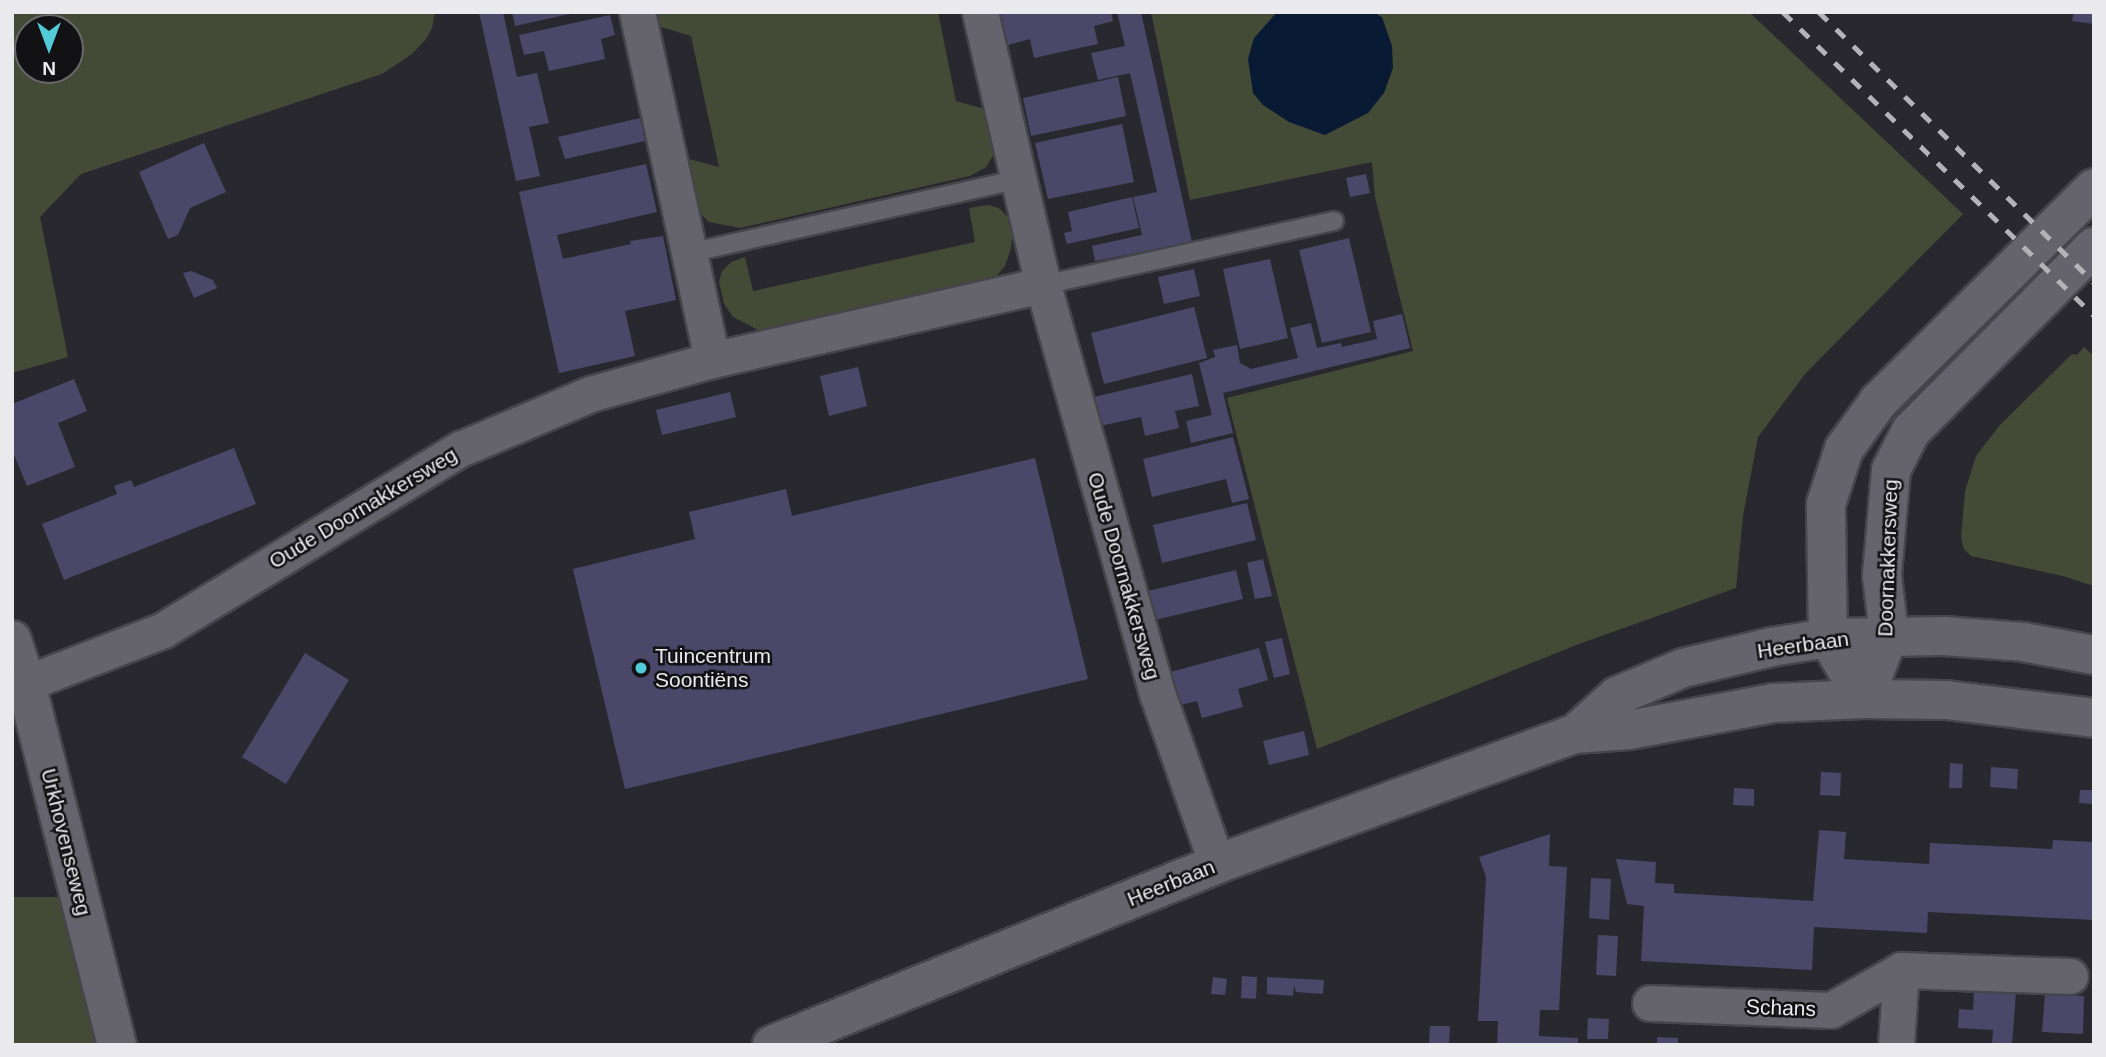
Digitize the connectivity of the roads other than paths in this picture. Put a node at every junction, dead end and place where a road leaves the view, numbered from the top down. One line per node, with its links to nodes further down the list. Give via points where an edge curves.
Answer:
1 (637, 12): 7 (street)
2 (980, 12): 3 (street, Oude Doornakkersweg)
3 (1019, 179): 7 (lane); 8 (street, Oude Doornakkersweg)
4 (2094, 188): 11 (street, via 1878,402 1844,449 1826,504)
5 (1334, 221): 8 (lane)
6 (2094, 247): 10 (street, Doornakkersweg, via 1911,431 1891,470 1882,575)
7 (689, 253): 9 (street)
8 (1043, 285): 9 (street, Oude Doornakkersweg); 18 (street, Oude Doornakkersweg, via 1157,693)
9 (712, 360): 14 (street, Oude Doornakkersweg, via 590,394 460,449 163,630)
10 (1889, 635): 11 (street, Heerbaan); 13 (street, Heerbaan, via 2023,642); 15 (street, Doornakkersweg)
11 (1828, 638): 15 (street); 17 (street, Heerbaan, via 1683,668 1617,696)
12 (12, 640): 14 (street, Urkhovenseweg)
13 (2094, 655)
14 (26, 683): 22 (street, Urkhovenseweg)
15 (1864, 699): 16 (street, Heerbaan, via 1946,700); 17 (street, Heerbaan, via 1773,703 1629,730)
16 (2094, 718)
17 (1574, 734): 18 (street, Heerbaan)
18 (1217, 864): 23 (street, Heerbaan)
19 (1901, 970): 20 (street); 21 (street, Schans, via 1831,1010); 24 (street)
20 (2070, 976)
21 (1650, 1003)
22 (117, 1045)
23 (772, 1045)
24 (1896, 1045)

